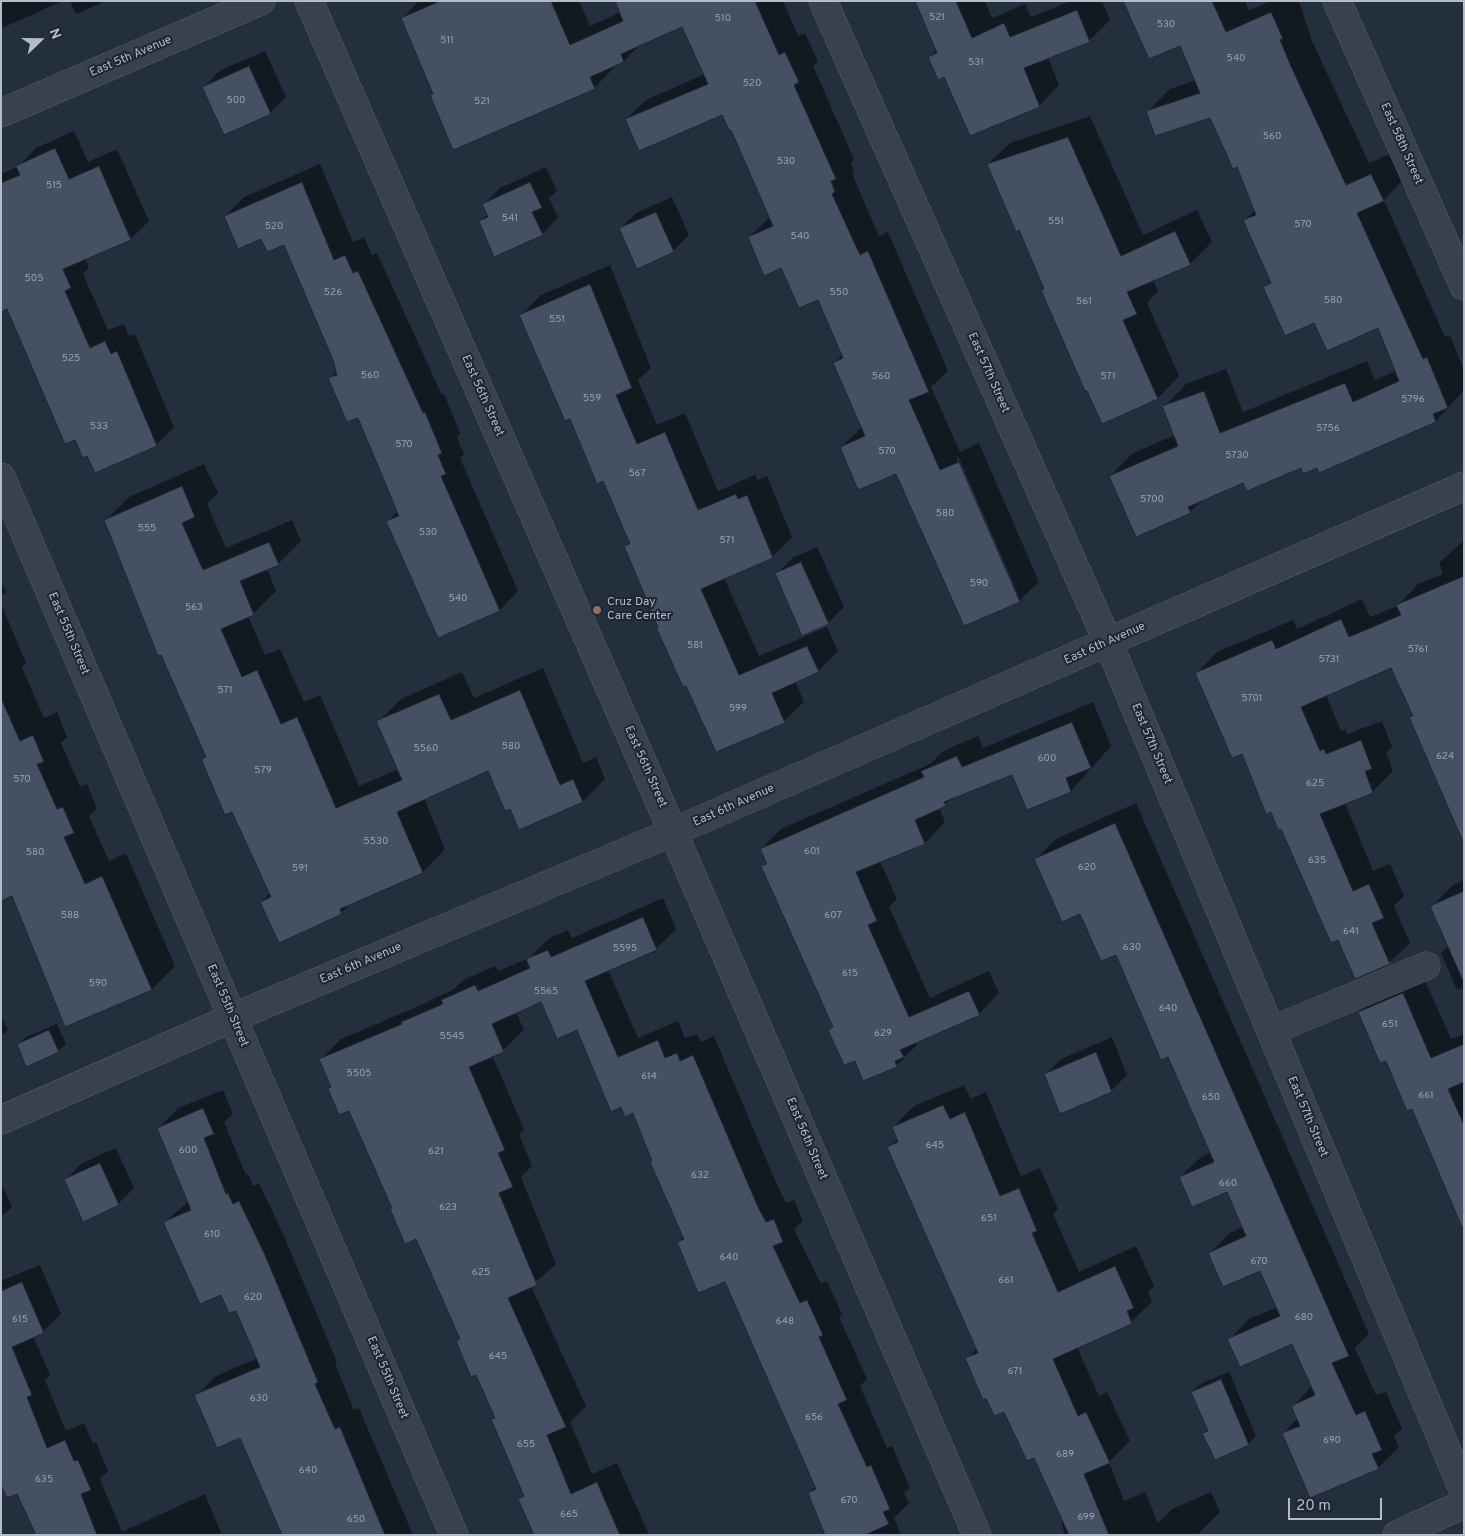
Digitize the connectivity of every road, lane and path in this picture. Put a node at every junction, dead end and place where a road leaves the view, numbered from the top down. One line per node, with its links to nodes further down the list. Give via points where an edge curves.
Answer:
1 (261, 1): 5 (street, East 5th Avenue)
2 (309, 1): 10 (street, East 56th Street)
3 (823, 1): 9 (street, East 57th Street)
4 (1338, 1): 6 (street, East 58th Street)
5 (1, 113)
6 (1464, 286)
7 (1, 477): 12 (street, East 55th Street)
8 (1464, 486): 9 (street, East 6th Avenue)
9 (1108, 642): 10 (street, East 6th Avenue); 13 (street, East 57th Street)
10 (673, 832): 12 (street, East 6th Avenue); 18 (street, East 56th Street)
11 (1426, 966): 13 (street)
12 (232, 1018): 14 (street, East 6th Avenue); 17 (street, East 55th Street)
13 (1271, 1031): 15 (street, East 57th Street)
14 (1, 1120)
15 (1464, 1492)
16 (1464, 1504): 19 (street)
17 (454, 1535)
18 (977, 1535)
19 (1397, 1535)

